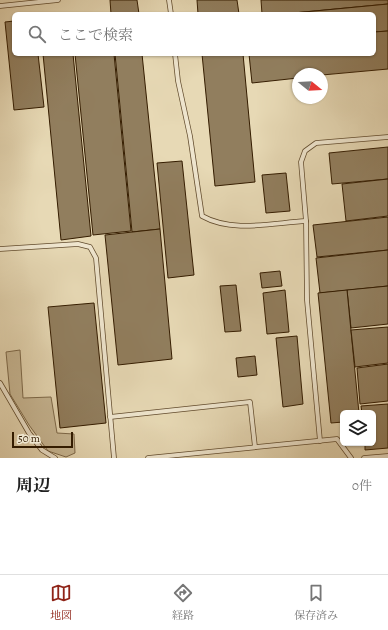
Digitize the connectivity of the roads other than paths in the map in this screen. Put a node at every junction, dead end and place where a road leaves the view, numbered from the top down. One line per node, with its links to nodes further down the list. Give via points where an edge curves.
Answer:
1 (58, 0): 3 (lane)
2 (169, 0): 5 (lane)
3 (31, 1): 4 (lane)
4 (0, 6)
5 (171, 12)
6 (175, 56): 8 (lane, via 202,216 214,223 232,226)
7 (388, 137): 8 (lane, via 316,143 305,151 301,162)
8 (306, 221): 12 (lane, via 307,300)
9 (0, 250): 11 (lane, via 78,244 90,247 96,258)
10 (0, 383): 15 (lane, via 28,433 42,450)
11 (110, 417): 13 (lane, via 250,402); 16 (lane)
12 (320, 441): 13 (lane); 18 (lane, via 338,439)
13 (255, 448): 17 (lane)
14 (388, 456): 19 (lane)
15 (55, 458)
16 (114, 458)
17 (148, 458)
18 (351, 458)
19 (364, 458)

